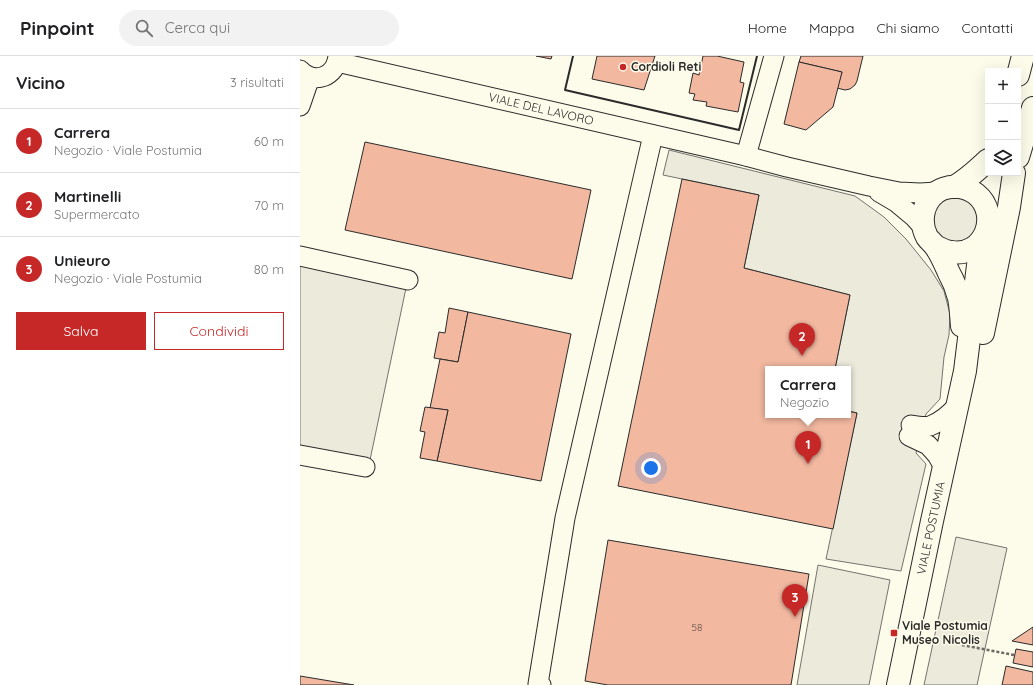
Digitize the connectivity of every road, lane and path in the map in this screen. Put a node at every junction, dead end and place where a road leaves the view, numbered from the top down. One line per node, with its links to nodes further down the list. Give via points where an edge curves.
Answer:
1 (774, 56): 10 (street)
2 (1023, 56): 4 (main road)
3 (337, 59): 5 (street, via 329,74 322,77); 8 (street, VIALE DEL LAVORO)
4 (1020, 68)
5 (305, 73): 6 (street)
6 (300, 106)
7 (1033, 108): 9 (main road)
8 (653, 135): 10 (street, VIALE DEL LAVORO); 29 (street, via 565,518 538,684)
9 (1021, 147)
10 (746, 156): 14 (street, VIALE DEL LAVORO)
11 (985, 163): 15 (main road, via 961,183)
12 (1011, 176): 16 (main road, VIALE POSTUMIA)
13 (1013, 176): 22 (main road, VIALE POSTUMIA, via 1009,207 982,335)
14 (869, 186): 15 (street, VIALE DEL LAVORO, via 920,193); 17 (street, VIALE DEL LAVORO, via 896,202)
15 (946, 189): 16 (main road, via 963,188 972,191 985,204); 17 (main road, via 932,197 925,206)
16 (988, 213): 18 (main road, VIALE POSTUMIA, via 986,232)
17 (923, 227): 19 (main road, VIALE POSTUMIA)
18 (981, 241): 19 (main road, via 964,252 944,251); 22 (main road, VIALE POSTUMIA)
19 (935, 246): 22 (main road, VIALE POSTUMIA, via 950,273 959,298)
20 (300, 256): 21 (street)
21 (408, 280)
22 (965, 371): 23 (main road, VIALE POSTUMIA)
23 (958, 405): 26 (main road, VIALE POSTUMIA); 26 (street, via 938,422 910,431 928,445)
24 (300, 455): 25 (street)
25 (365, 467)
26 (944, 467): 30 (main road, VIALE POSTUMIA)
27 (962, 645): 28 (path)
28 (1014, 655)
29 (541, 685)
30 (898, 685)

